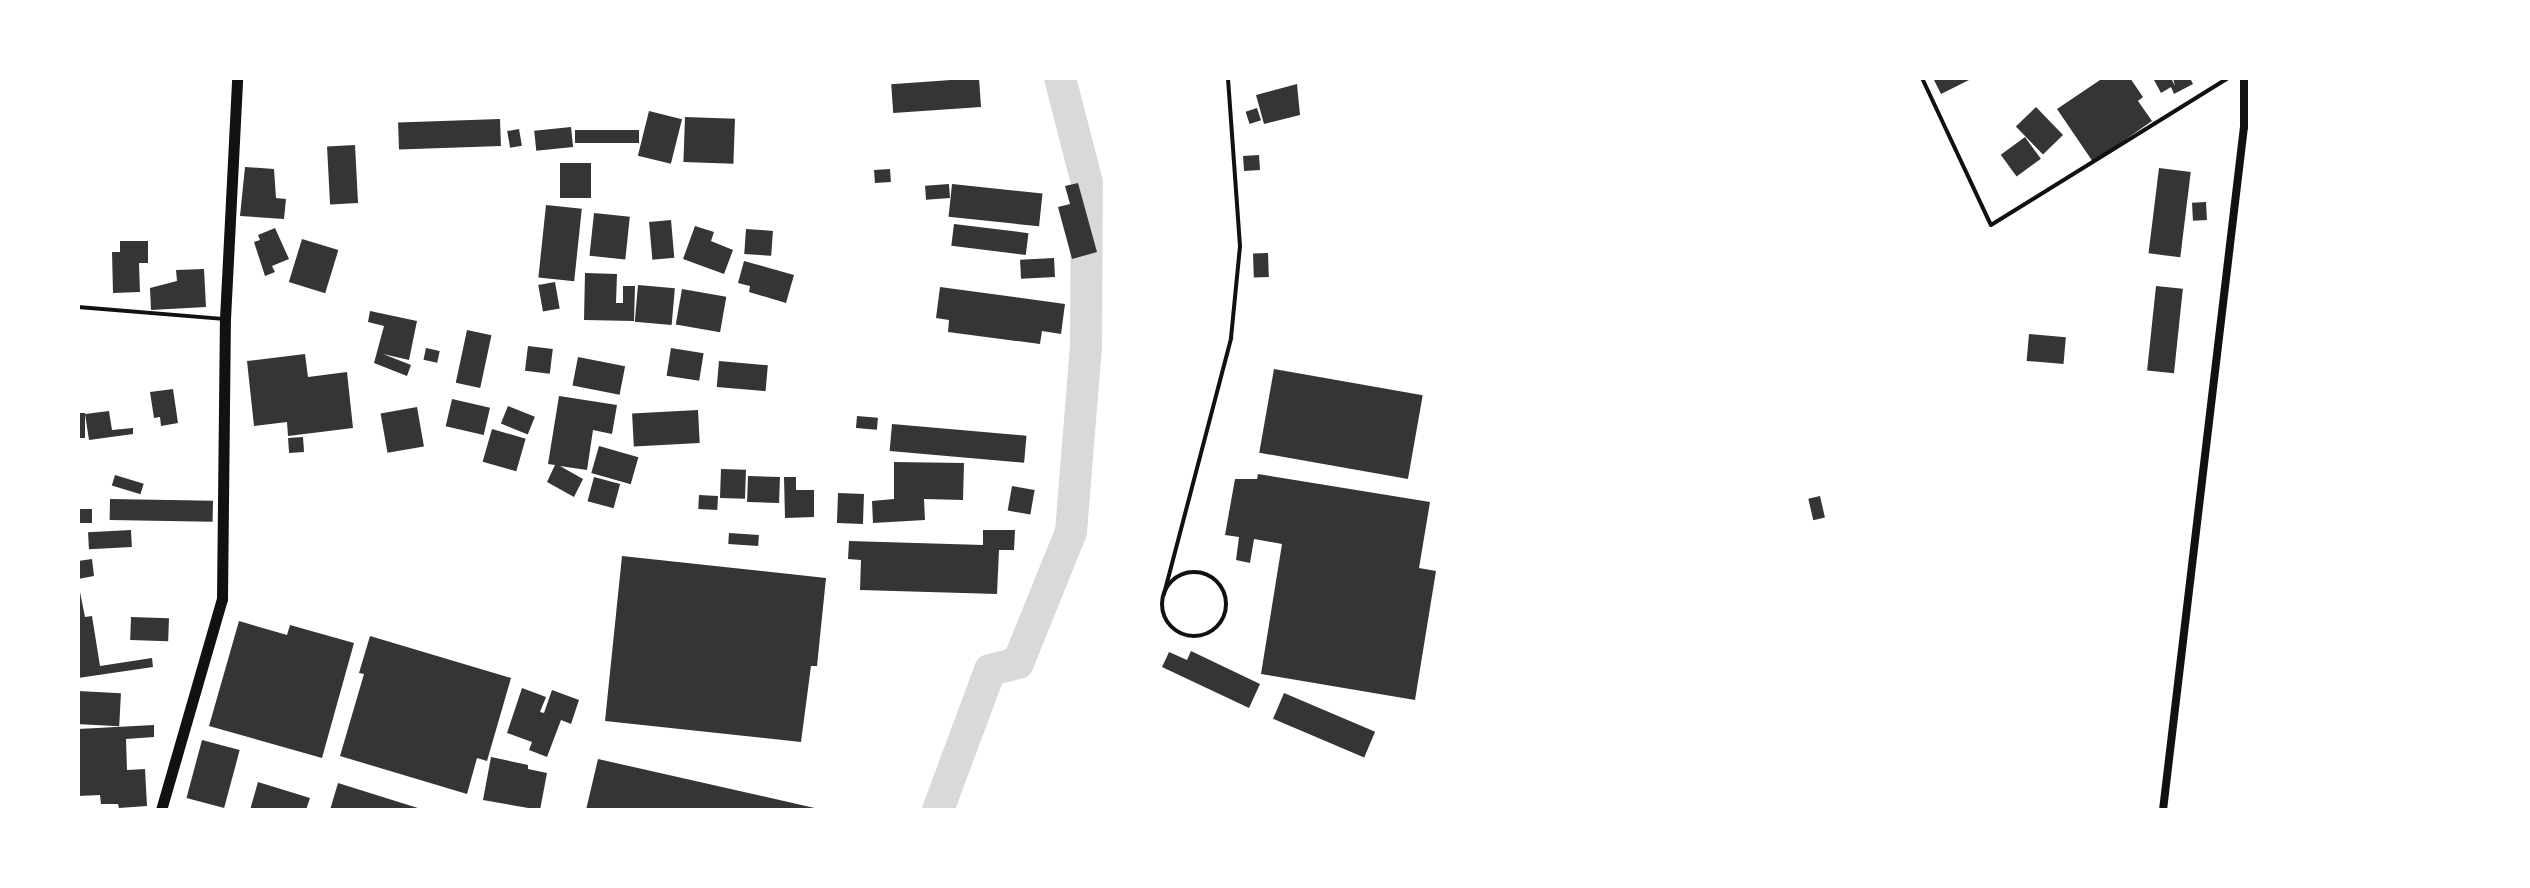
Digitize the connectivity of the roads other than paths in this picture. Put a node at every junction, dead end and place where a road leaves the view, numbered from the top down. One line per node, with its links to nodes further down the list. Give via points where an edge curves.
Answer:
1 (237, 78): 7 (main road)
2 (1228, 78): 8 (lane, via 1240,246 1231,338)
3 (1922, 78): 4 (lane, via 1991,225)
4 (2228, 78)
5 (2244, 78): 10 (street, via 2244,127)
6 (78, 307): 7 (lane)
7 (225, 319): 9 (main road, via 222,599)
8 (1164, 594): 8 (lane, via 1165,616 1187,635 1209,633 1226,611 1223,589 1206,574 1185,573)
9 (161, 810)
10 (2163, 810)

